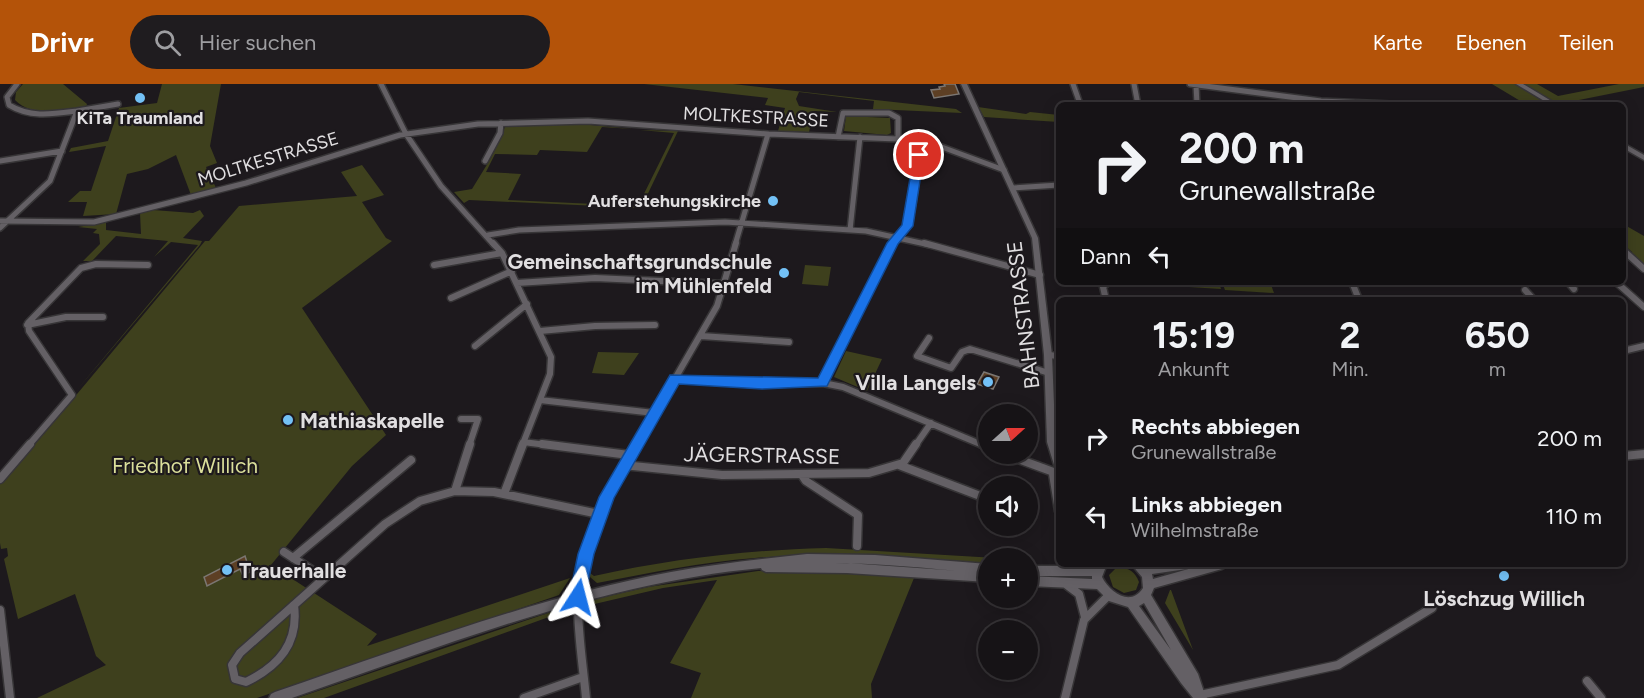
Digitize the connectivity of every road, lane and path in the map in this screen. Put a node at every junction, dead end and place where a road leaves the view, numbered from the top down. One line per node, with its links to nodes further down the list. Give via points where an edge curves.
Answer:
1 (17, 84): 17 (street, via 7,97 9,105 17,111)
2 (381, 84): 19 (street)
3 (964, 84): 30 (street, BAHNSTRASSE)
4 (1073, 84): 11 (street)
5 (1134, 84): 12 (street)
6 (1190, 84): 9 (street)
7 (1252, 84): 10 (street)
8 (1520, 84): 15 (main road)
9 (1196, 85): 10 (street); 13 (street)
10 (1252, 92): 14 (street)
11 (1079, 101)
12 (1137, 102)
13 (1197, 102)
14 (1344, 102)
15 (1550, 102)
16 (118, 105): 17 (street)
17 (78, 111): 26 (street)
18 (501, 123): 19 (street, MOLTKESTRASSE); 20 (street, MOLTKESTRASSE, via 588,121); 29 (street)
19 (406, 134): 33 (street, MOLTKESTRASSE, via 246,183 94,222); 37 (street, via 441,186)
20 (768, 134): 21 (street, MOLTKESTRASSE); 34 (street)
21 (838, 137): 22 (street, MOLTKESTRASSE); 23 (street, via 843,113 889,113 898,118)
22 (860, 137): 23 (street, MOLTKESTRASSE); 36 (street)
23 (898, 139): 24 (street, MOLTKESTRASSE)
24 (922, 142): 30 (street, MOLTKESTRASSE); 38 (street, via 910,217)
25 (1626, 147): 27 (main road)
26 (62, 151): 28 (street); 33 (street, via 46,187)
27 (1644, 158)
28 (0, 161)
29 (485, 161)
30 (1004, 170): 32 (street, BAHNSTRASSE)
31 (1056, 185): 32 (street)
32 (1013, 188): 45 (street, BAHNSTRASSE, via 1035,238)
33 (3, 222): 35 (street)
34 (742, 223): 36 (street); 37 (street, via 530,230); 47 (street)
35 (0, 228)
36 (850, 230): 38 (street)
37 (488, 235): 39 (street)
38 (898, 236): 45 (street); 70 (street)
39 (502, 253): 42 (street); 44 (street)
40 (1626, 253): 43 (street)
41 (148, 265): 57 (street, via 96,264 81,268)
42 (434, 265)
43 (1644, 269)
44 (512, 271): 46 (street); 52 (street)
45 (1040, 275): 66 (street, BAHNSTRASSE)
46 (517, 283): 47 (street, via 618,277); 54 (street)
47 (726, 284): 60 (street)
48 (1571, 285): 50 (street)
49 (1620, 285): 55 (street)
50 (1574, 289)
51 (1525, 290): 53 (street)
52 (451, 297)
53 (1531, 297)
54 (527, 304): 59 (street); 63 (street)
55 (1644, 307)
56 (103, 317): 57 (street, via 66,316)
57 (27, 325): 89 (street, via 72,396)
58 (655, 325): 59 (street)
59 (540, 331): 71 (street, via 552,362)
60 (701, 336): 62 (street); 69 (street)
61 (929, 338): 68 (street, via 917,356 951,368 962,352 970,349)
62 (789, 342)
63 (475, 346)
64 (1644, 346): 65 (street)
65 (1626, 350)
66 (1048, 355): 67 (street); 68 (street, BAHNSTRASSE)
67 (1056, 356)
68 (1049, 373): 74 (street, BAHNSTRASSE)
69 (675, 379): 70 (street); 72 (street)
70 (823, 383): 75 (street, via 843,387)
71 (540, 400): 72 (street); 77 (street)
72 (654, 413): 80 (street)
73 (461, 419): 90 (street, via 478,419)
74 (1052, 420): 76 (street, BAHNSTRASSE); 86 (street, BAHNSTRASSE)
75 (931, 423): 78 (street); 85 (street)
76 (1056, 437)
77 (524, 442): 80 (street); 91 (street)
78 (978, 443)
79 (1644, 454): 81 (main road)
80 (629, 455): 84 (street)
81 (1626, 456)
82 (411, 459): 96 (street)
83 (1034, 464): 87 (street)
84 (623, 465): 88 (street, JÄGERSTRASSE, via 702,474); 93 (street)
85 (899, 465): 88 (street, JÄGERSTRASSE, via 864,474); 92 (street)
86 (1056, 467)
87 (1056, 472)
88 (802, 475): 94 (street, via 858,515)
89 (0, 479)
90 (455, 491): 91 (street); 104 (street, via 420,501)
91 (504, 494): 93 (street)
92 (978, 495)
93 (600, 514): 109 (street, via 586,554)
94 (857, 546)
95 (284, 552): 96 (street)
96 (293, 558): 104 (street)
97 (743, 567): 100 (main road, via 831,558); 103 (main road, via 847,568); 109 (main road, via 670,576)
98 (1140, 567): 107 (main road)
99 (1212, 567): 107 (main road)
100 (978, 568)
101 (1038, 571): 102 (main road)
102 (1100, 573): 106 (main road); 108 (main road)
103 (978, 577)
104 (324, 578): 112 (street)
105 (1038, 581): 106 (main road)
106 (1062, 582): 115 (street, via 1078,594)
107 (1150, 585): 110 (main road)
108 (1108, 596): 111 (main road); 115 (street)
109 (578, 597): 116 (street); 120 (main road)
110 (1146, 597): 111 (main road); 118 (main road, via 1194,678)
111 (1131, 603): 118 (main road)
112 (294, 605): 112 (street, via 240,653 232,665 235,679 246,682 263,675 288,649 297,632)
113 (1432, 608): 118 (street, via 1338,665)
114 (0, 610): 119 (street)
115 (1085, 617): 123 (street)
116 (583, 677): 121 (street); 122 (street)
117 (1587, 681): 124 (street)
118 (1201, 697)
119 (10, 698)
120 (275, 698)
121 (524, 698)
122 (586, 698)
123 (1065, 698)
124 (1601, 698)

